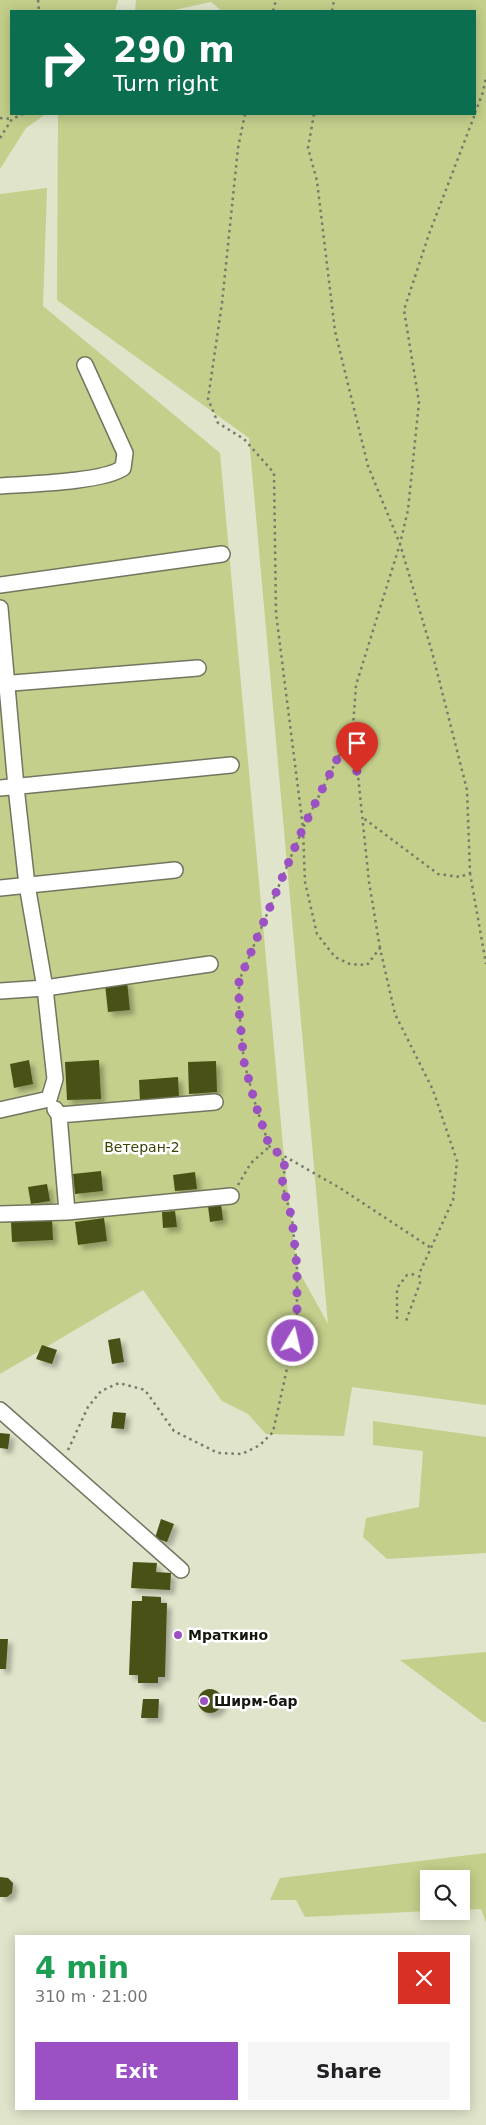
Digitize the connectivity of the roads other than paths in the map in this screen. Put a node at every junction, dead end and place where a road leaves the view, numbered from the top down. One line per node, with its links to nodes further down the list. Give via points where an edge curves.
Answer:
1 (85, 365): 2 (lane, via 125,453 123,468 116,473 73,480)
2 (0, 486)
3 (222, 554): 4 (lane)
4 (0, 585)
5 (0, 608): 7 (lane)
6 (198, 668): 7 (lane)
7 (3, 684): 9 (lane)
8 (232, 765): 9 (lane)
9 (16, 787): 10 (lane); 12 (lane)
10 (0, 788)
11 (175, 870): 12 (lane)
12 (27, 885): 13 (lane); 15 (lane)
13 (0, 888)
14 (210, 964): 15 (lane)
15 (45, 988): 16 (lane); 17 (lane, via 55,1079)
16 (0, 991)
17 (49, 1099): 19 (lane); 20 (lane)
18 (215, 1102): 20 (lane)
19 (0, 1110)
20 (60, 1115): 22 (lane)
21 (231, 1196): 22 (lane)
22 (67, 1212): 23 (lane)
23 (0, 1214)
24 (0, 1410): 25 (lane)
25 (181, 1570)

